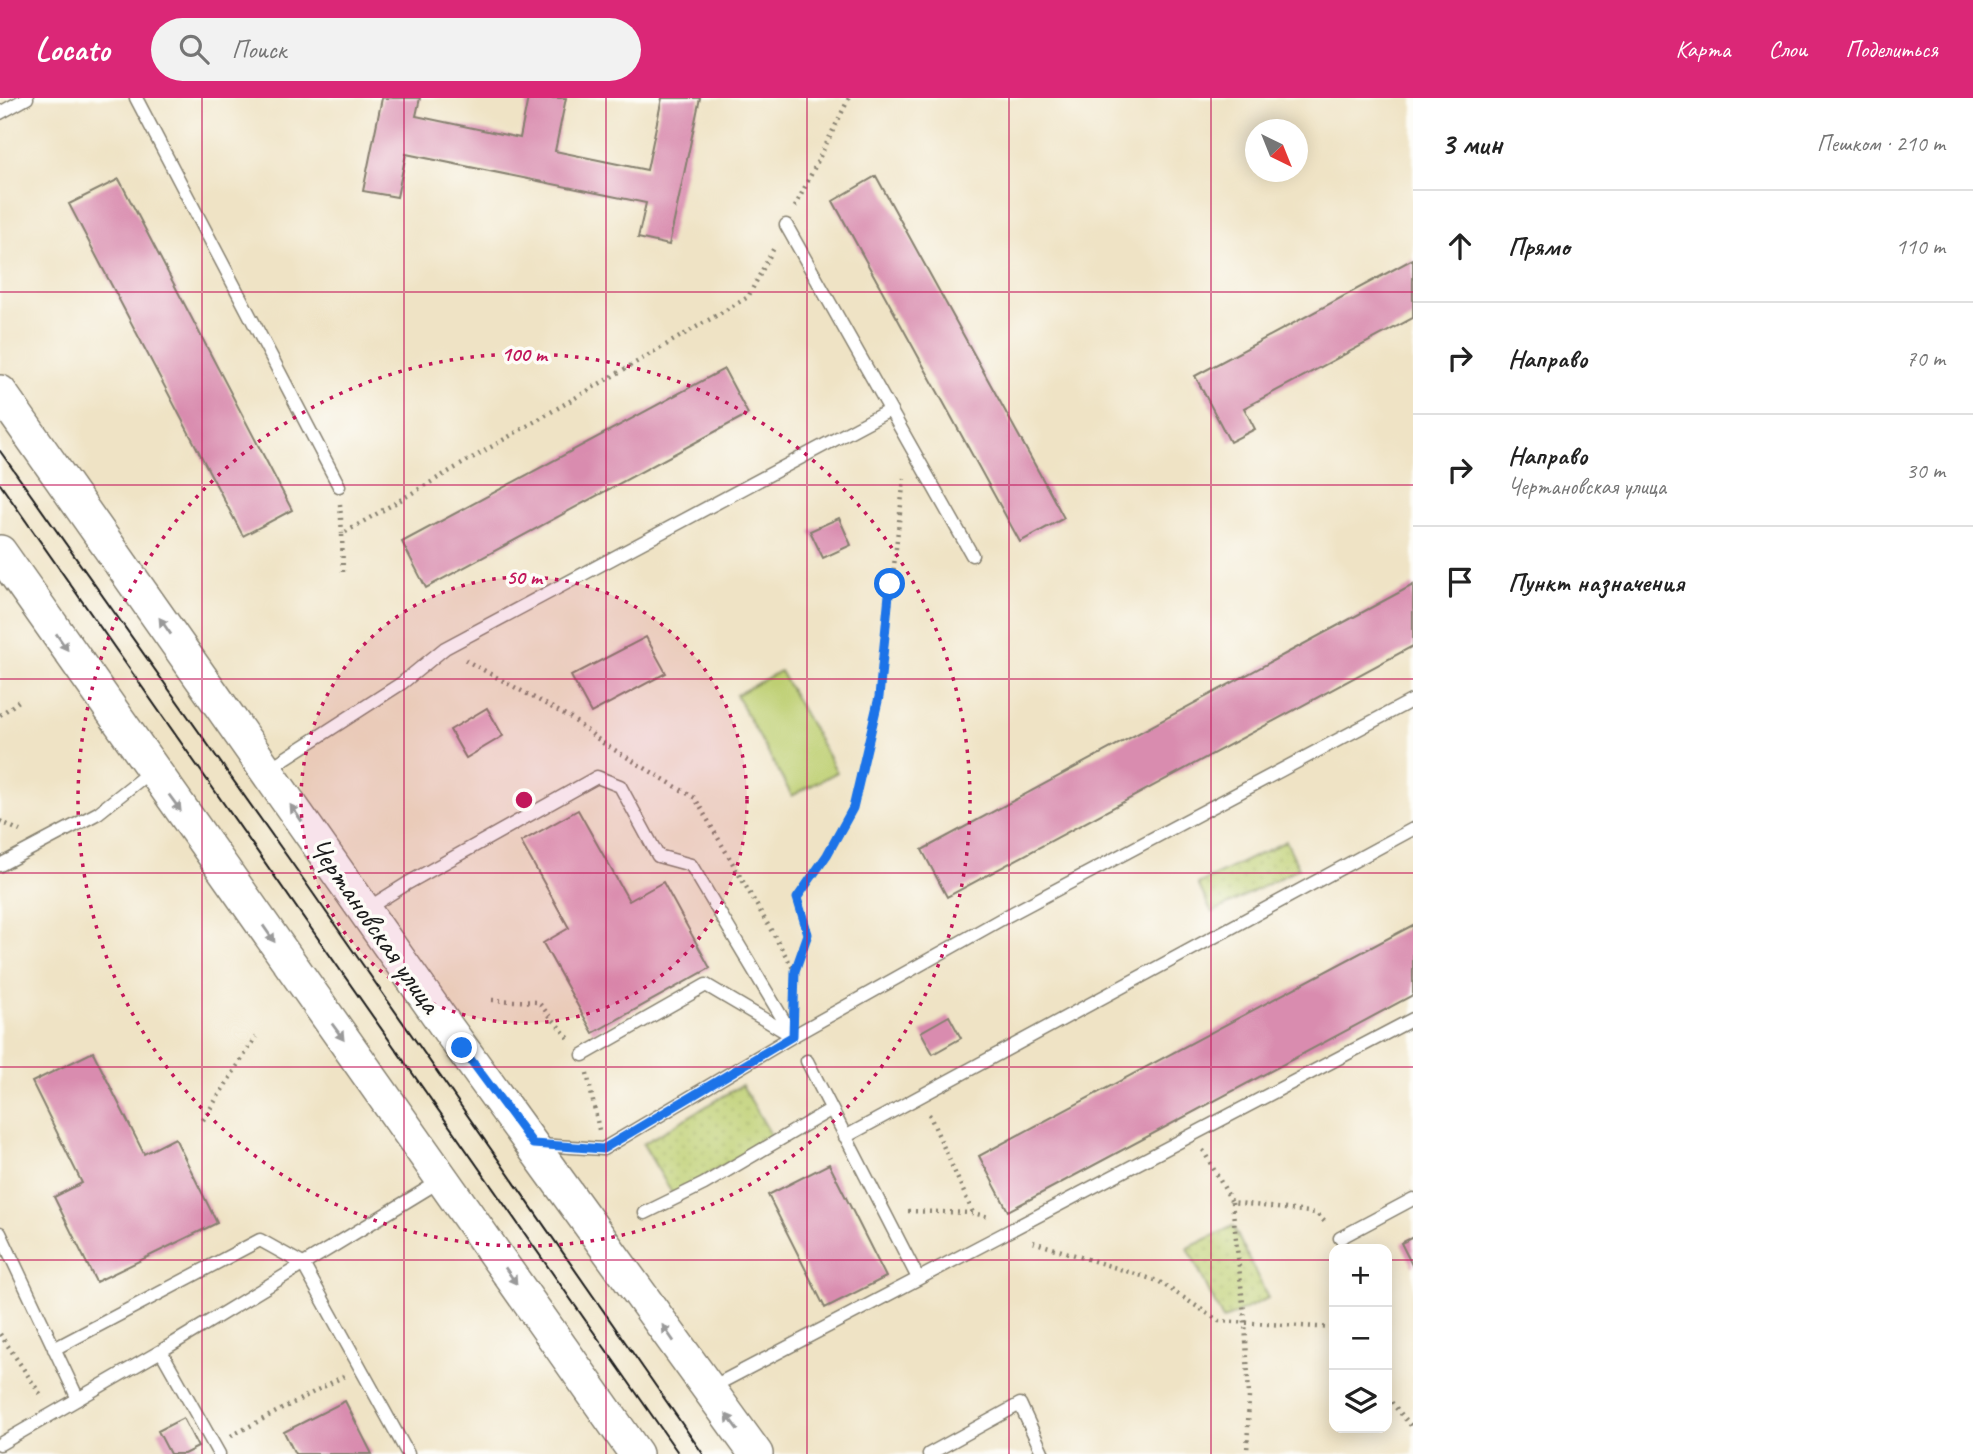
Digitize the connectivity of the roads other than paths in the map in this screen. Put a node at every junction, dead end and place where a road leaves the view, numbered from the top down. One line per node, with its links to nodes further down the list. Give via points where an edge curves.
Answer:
1 (27, 98): 3 (lane)
2 (136, 98): 7 (lane)
3 (0, 113)
4 (786, 225): 6 (lane)
5 (0, 392): 12 (main road, Чертановская улица, one-way to 5)
6 (890, 410): 9 (lane); 12 (lane, via 445,648 401,683)
7 (340, 486)
8 (0, 552): 11 (main road, one-way to 11)
9 (972, 555)
10 (1413, 700): 17 (lane)
11 (152, 770): 14 (lane, via 98,813); 23 (main road, one-way to 23)
12 (266, 770): 15 (main road, Чертановская улица, one-way to 12)
13 (1413, 829): 21 (lane)
14 (0, 865)
15 (365, 910): 17 (lane, via 597,777 620,786 658,856 691,865); 22 (main road, Чертановская улица)
16 (1413, 1019): 29 (lane)
17 (793, 1036): 18 (lane, via 706,985); 22 (lane, via 603,1149)
18 (583, 1055)
19 (807, 1061): 20 (lane)
20 (830, 1110): 21 (lane); 25 (lane)
21 (845, 1137): 29 (lane)
22 (533, 1144): 32 (main road, Чертановская улица, one-way to 22)
23 (444, 1179): 28 (lane); 36 (main road, one-way to 36)
24 (1413, 1199): 27 (lane)
25 (645, 1213)
26 (0, 1233): 30 (lane)
27 (1340, 1238)
28 (303, 1264): 30 (lane, via 260,1240); 31 (lane); 37 (lane)
29 (918, 1278): 32 (lane)
30 (54, 1349): 33 (lane)
31 (161, 1351): 33 (lane); 35 (lane)
32 (708, 1389): 38 (main road, Чертановская улица, one-way to 32)
33 (78, 1399): 34 (lane)
34 (0, 1444)
35 (216, 1449)
36 (631, 1453)
37 (408, 1454)
38 (756, 1454)
39 (929, 1454): 40 (lane, via 1020,1404)
40 (1043, 1454)

